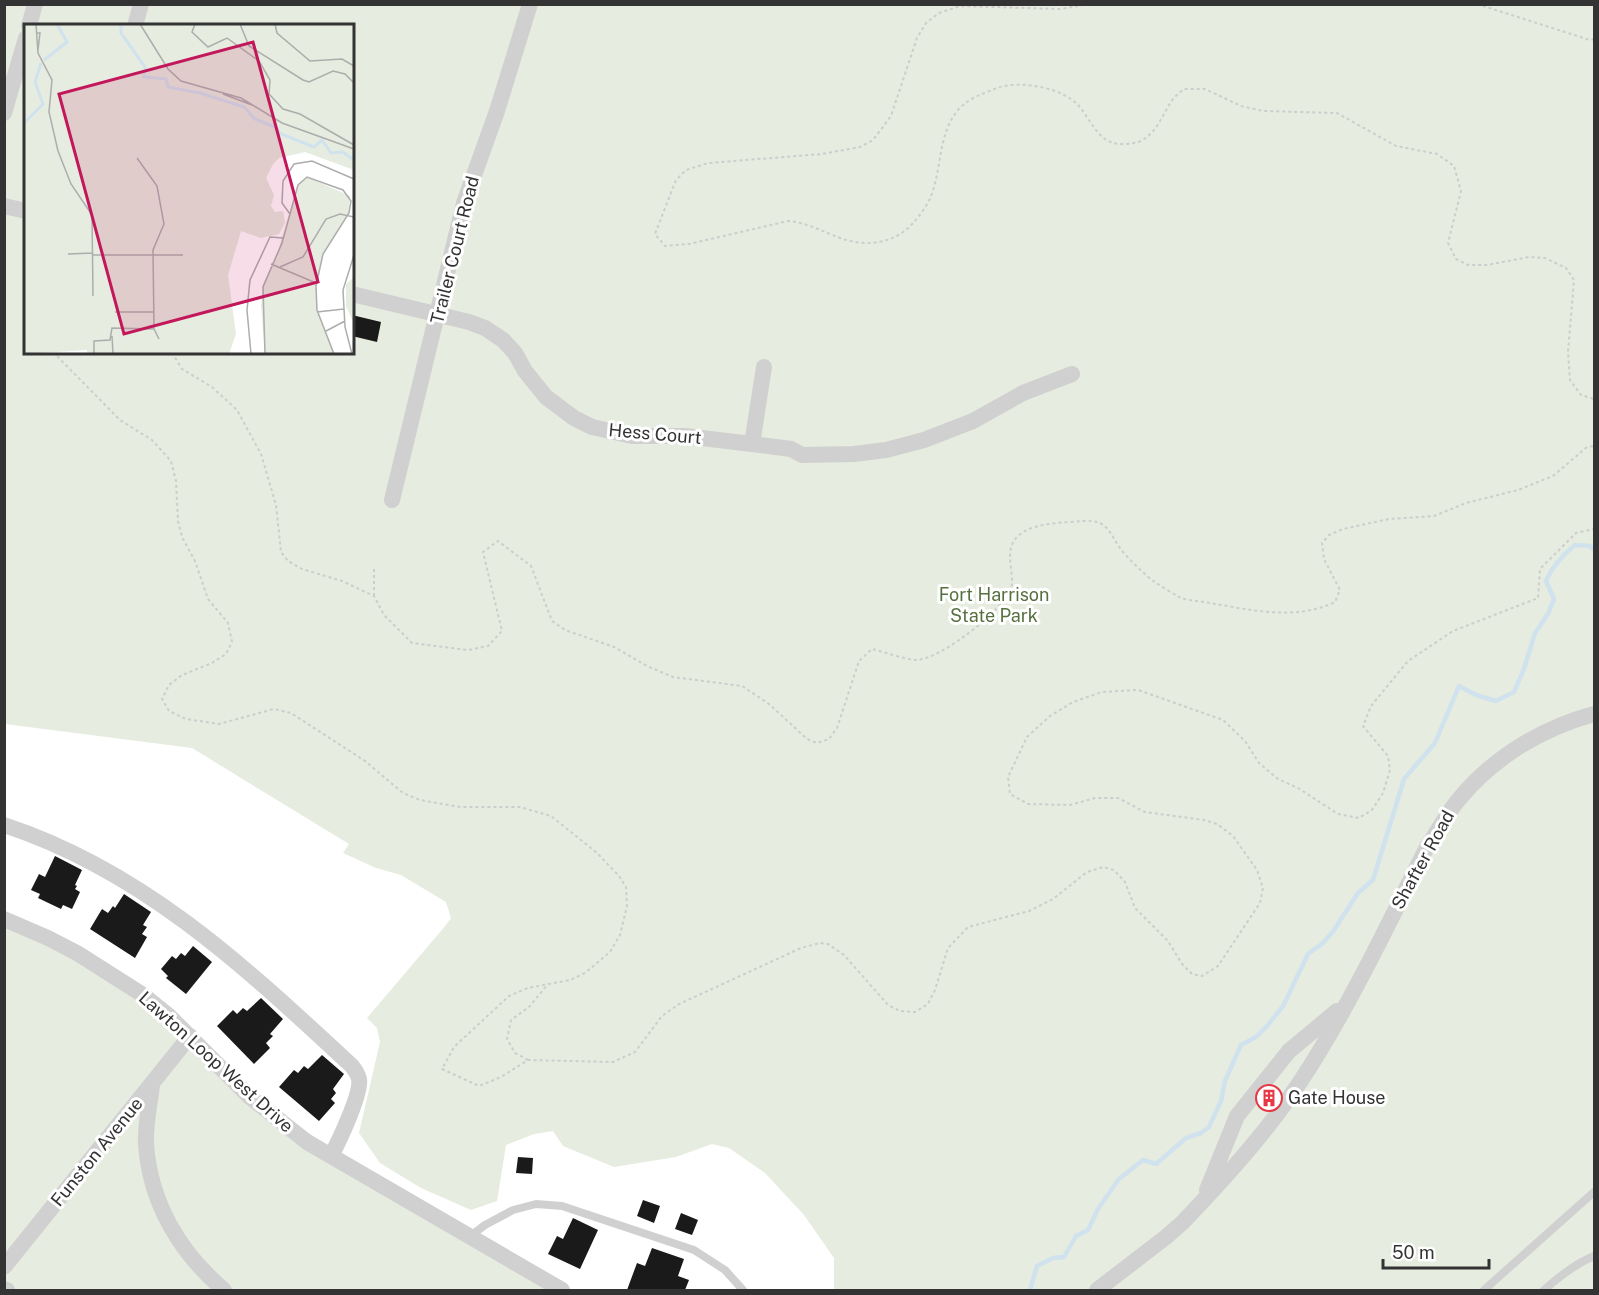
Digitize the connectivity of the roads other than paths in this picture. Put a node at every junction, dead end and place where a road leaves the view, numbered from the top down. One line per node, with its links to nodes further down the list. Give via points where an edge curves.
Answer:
1 (35, 4): 4 (street)
2 (141, 4): 5 (street)
3 (530, 4): 11 (street, Trailer Court Road, via 468,188)
4 (30, 24)
5 (136, 24)
6 (24, 45): 7 (street)
7 (4, 113)
8 (4, 206): 9 (street)
9 (24, 211)
10 (354, 294): 11 (street, Hess Court)
11 (438, 315): 14 (street, Hess Court, via 474,324 498,336 546,398 585,424 632,436 685,436); 15 (street, Trailer Court Road)
12 (764, 367): 14 (street)
13 (1071, 374): 14 (street, Hess Court, via 1023,393 949,432 905,446 854,454 802,455 791,449)
14 (752, 444)
15 (392, 500)
16 (1594, 714): 19 (street, Shafter Road, via 1530,740 1497,762 1459,798 1427,847)
17 (4, 825): 22 (street, via 84,857 154,898 248,970 352,1066 359,1087)
18 (4, 920): 20 (street, Lawton Loop West Drive, via 100,966 157,1006)
19 (1347, 1003): 24 (street, Shafter Road, via 1288,1099); 24 (street, Shafter Road, via 1289,1051 1237,1116)
20 (190, 1036): 21 (street, Funston Avenue); 22 (street, Lawton Loop West Drive, via 269,1114)
21 (152, 1084): 27 (street, Funston Avenue); 29 (street, via 146,1144 156,1196 179,1243)
22 (331, 1156): 25 (street, Lawton Loop West Drive)
23 (1594, 1192): 32 (lane)
24 (1203, 1201): 31 (street, Shafter Road, via 1166,1237)
25 (468, 1237): 28 (lane, via 513,1210 536,1204 562,1206 694,1250 719,1265); 30 (street, Lawton Loop West Drive)
26 (1594, 1256): 33 (lane)
27 (4, 1267)
28 (739, 1289)
29 (224, 1290)
30 (562, 1290)
31 (1097, 1290)
32 (1484, 1290)
33 (1544, 1290)

